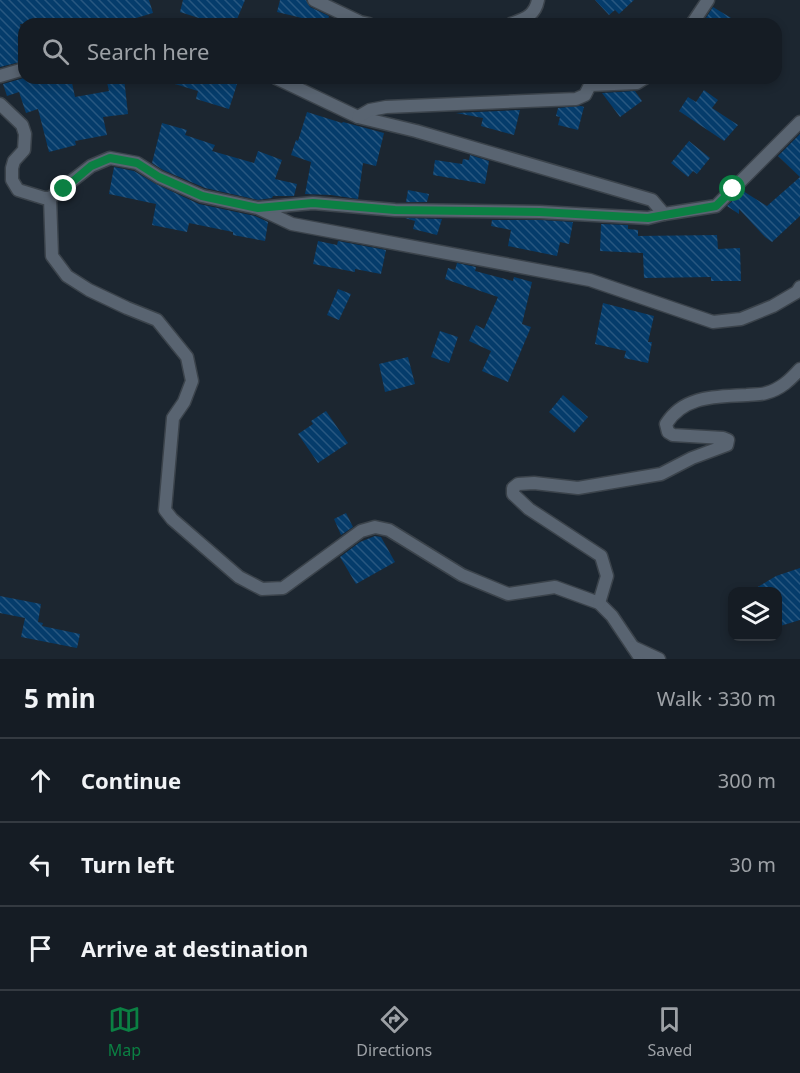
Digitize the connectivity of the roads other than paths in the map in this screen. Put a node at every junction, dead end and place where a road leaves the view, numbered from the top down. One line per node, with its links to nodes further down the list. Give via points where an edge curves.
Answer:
1 (314, 0): 4 (street)
2 (538, 0): 5 (street, via 535,10)
3 (708, 0): 6 (street)
4 (352, 18)
5 (524, 18)
6 (696, 18)
7 (18, 71): 8 (street)
8 (0, 76)
9 (289, 84): 12 (street)
10 (588, 84): 12 (street, via 585,95 576,99 386,107)
11 (0, 104): 14 (street, via 22,125 25,134 24,150 12,168 14,185 18,190)
12 (358, 117): 16 (street, via 652,200)
13 (800, 122): 16 (street, via 716,206)
14 (50, 198): 15 (street, via 91,166 110,158 137,163 202,196); 19 (street, via 52,256 67,276 157,320 187,357 192,381 173,418 165,510 238,577 261,589 283,588 360,531 375,527 389,530 462,576 508,594 555,587)
15 (258, 208): 16 (street, via 313,203 395,210 648,218); 17 (street, via 292,224 590,280 713,322 741,319 773,306)
16 (664, 214)
17 (800, 287)
18 (800, 369): 19 (street, via 787,384 765,394 694,400 682,405 666,424 668,432 723,438 728,440 727,445 661,474 578,488 534,483 513,488 513,494 529,509 601,556 607,576)
19 (598, 603): 20 (street)
20 (633, 647): 21 (street); 22 (street)
21 (641, 659)
22 (659, 659)

